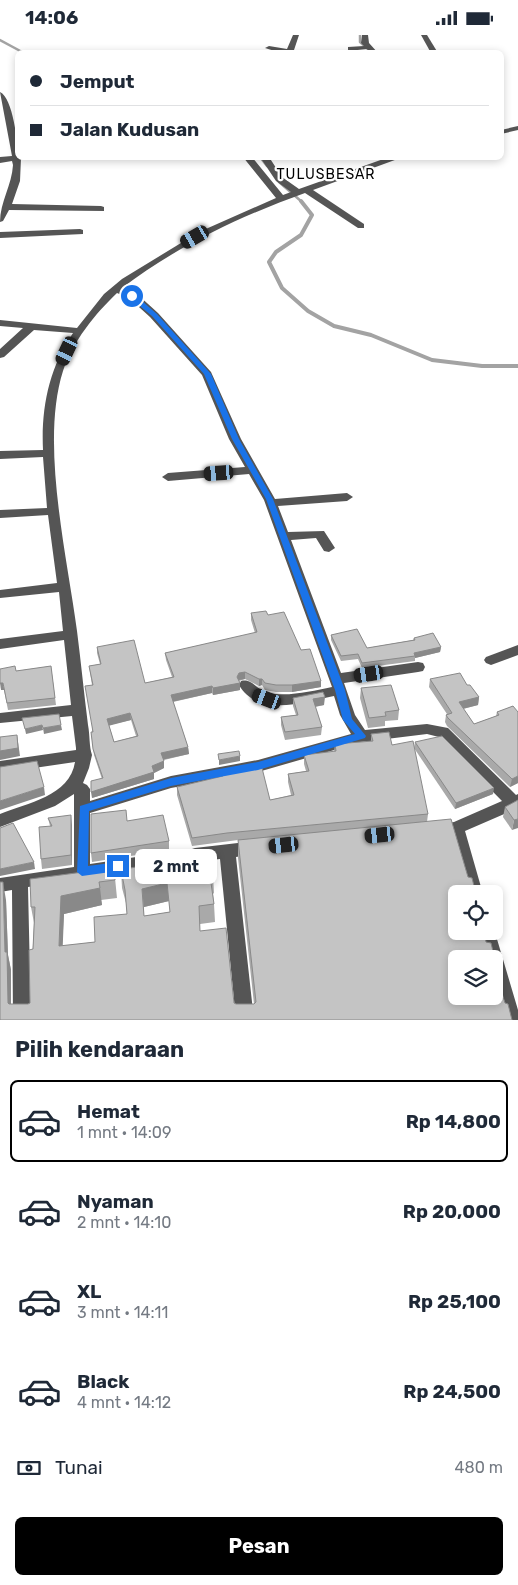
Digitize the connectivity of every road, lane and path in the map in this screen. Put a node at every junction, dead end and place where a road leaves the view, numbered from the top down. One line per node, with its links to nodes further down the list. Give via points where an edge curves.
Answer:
1 (296, 35): 8 (street)
2 (365, 35): 6 (street)
3 (424, 35): 9 (street)
4 (269, 48): 7 (street)
5 (351, 49): 6 (street)
6 (369, 49)
7 (278, 50)
8 (289, 50)
9 (433, 50)
10 (0, 94): 11 (street)
11 (13, 113): 12 (street)
12 (4, 125): 15 (street)
13 (518, 128): 14 (street)
14 (504, 131)
15 (15, 155)
16 (15, 158): 17 (street)
17 (0, 160)
18 (16, 160): 23 (street, via 17,174)
19 (251, 160): 22 (street)
20 (266, 160): 22 (street)
21 (390, 160): 22 (street)
22 (293, 193): 26 (street); 29 (street, via 195,237 161,256)
23 (5, 203): 24 (street); 25 (street)
24 (101, 209)
25 (0, 219)
26 (361, 226)
27 (80, 233): 28 (street)
28 (0, 235)
29 (116, 289): 32 (street); 36 (street, via 132,296 154,315 207,374 235,439)
30 (0, 323): 31 (street)
31 (31, 327): 32 (street); 33 (street)
32 (79, 331): 34 (street, via 58,371 51,402)
33 (0, 355)
34 (49, 453): 35 (street); 40 (street)
35 (0, 455)
36 (253, 470): 37 (street); 39 (street)
37 (168, 477)
38 (347, 497): 39 (street)
39 (271, 503): 42 (street)
40 (54, 511): 41 (street); 44 (street)
41 (0, 514)
42 (283, 536): 43 (street, via 320,534); 52 (street)
43 (329, 548)
44 (65, 587): 45 (street); 46 (street)
45 (0, 594)
46 (70, 635): 47 (street); 53 (street)
47 (0, 644)
48 (518, 650): 49 (street)
49 (491, 660)
50 (418, 667): 52 (street)
51 (246, 685): 52 (street, via 254,694 267,699 284,699)
52 (338, 685): 55 (street, via 348,720)
53 (79, 710): 54 (street); 56 (street)
54 (0, 718)
55 (362, 736): 59 (street, via 427,729 443,732); 60 (street, via 258,766 171,782)
56 (84, 755): 57 (street); 61 (street, via 73,786 61,795)
57 (0, 767)
58 (82, 789): 60 (street)
59 (516, 801): 62 (street)
60 (84, 809): 66 (street)
61 (0, 821)
62 (456, 828): 63 (street); 69 (street)
63 (418, 832)
64 (274, 846): 65 (street)
65 (227, 850): 66 (street); 72 (street)
66 (82, 872): 67 (street)
67 (20, 881): 68 (street); 71 (street)
68 (0, 885)
69 (472, 885)
70 (489, 940): 73 (street)
71 (22, 1020)
72 (245, 1020)
73 (512, 1020)

